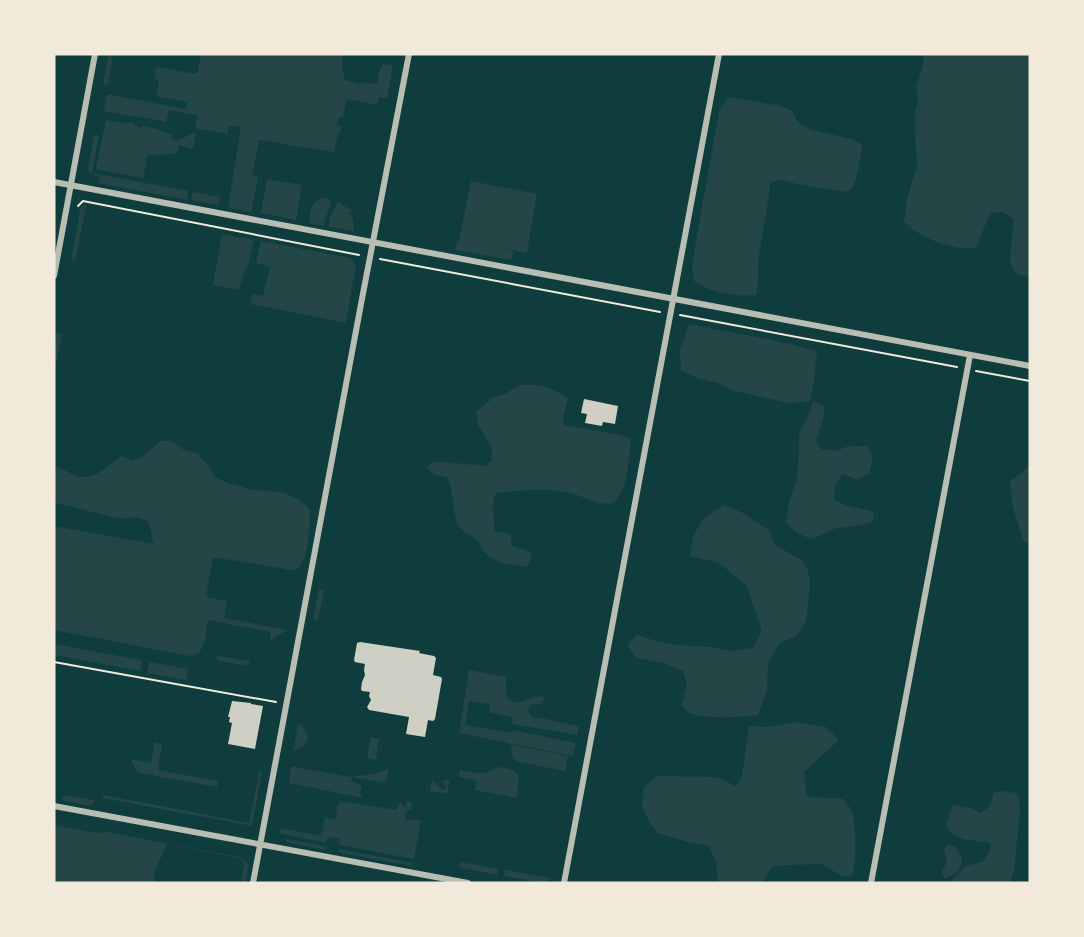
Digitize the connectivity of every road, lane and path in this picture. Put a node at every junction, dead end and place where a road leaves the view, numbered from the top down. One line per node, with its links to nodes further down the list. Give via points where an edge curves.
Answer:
1 (95, 54): 5 (street)
2 (409, 54): 7 (street)
3 (719, 54): 11 (street)
4 (54, 182): 5 (street)
5 (71, 186): 7 (street); 10 (street)
6 (78, 207): 8 (path, via 83,201)
7 (373, 243): 11 (street); 22 (street)
8 (355, 254)
9 (382, 259): 12 (path)
10 (54, 276)
11 (674, 299): 14 (street); 25 (street)
12 (663, 312)
13 (680, 315): 16 (path)
14 (970, 355): 15 (street); 26 (street)
15 (1030, 366)
16 (959, 368)
17 (976, 371): 18 (path)
18 (1030, 381)
19 (54, 662): 20 (path)
20 (279, 703)
21 (54, 806): 22 (street)
22 (260, 843): 23 (street); 24 (street)
23 (253, 883)
24 (468, 883)
25 (564, 883)
26 (871, 883)

